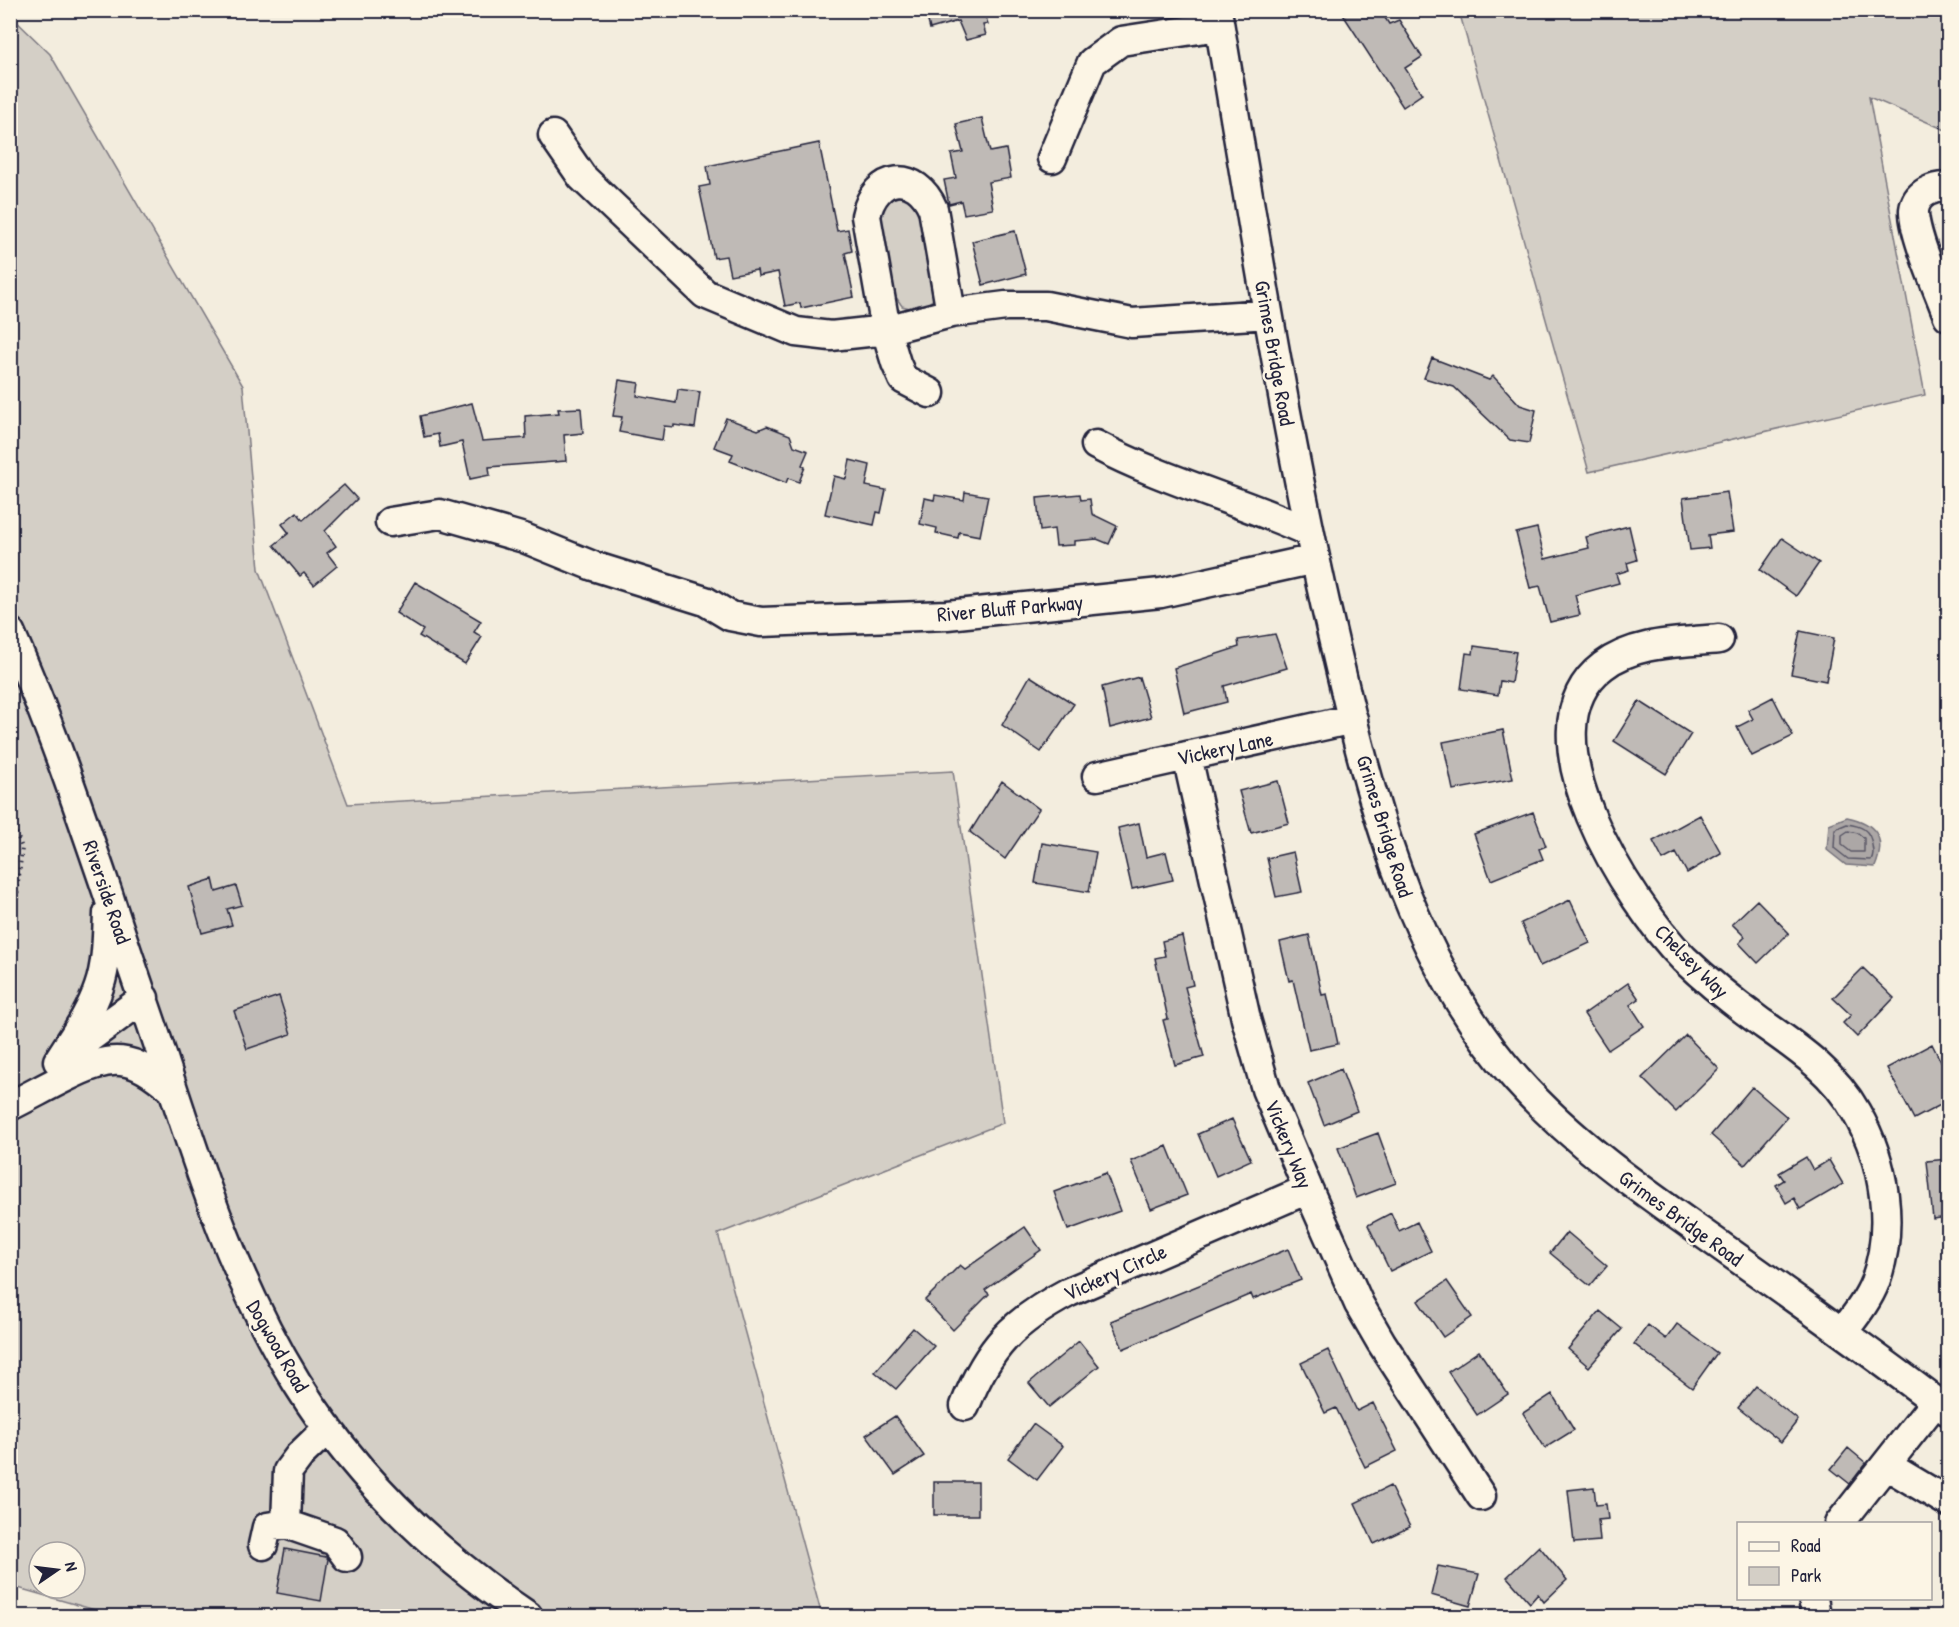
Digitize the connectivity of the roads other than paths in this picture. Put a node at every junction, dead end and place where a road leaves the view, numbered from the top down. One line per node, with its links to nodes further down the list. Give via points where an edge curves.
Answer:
1 (1218, 18): 3 (street, via 1121,41 1092,62); 7 (street, Grimes Bridge Road)
2 (553, 135): 9 (street, via 582,177 705,294 796,332 831,336)
3 (1052, 158)
4 (1948, 187): 5 (street, via 1936,186 1922,194 1914,209 1917,234)
5 (1942, 269): 8 (street)
6 (951, 313): 7 (street, via 1046,306 1132,323); 9 (street); 9 (street, via 928,197 911,183 886,185 875,191 866,216)
7 (1268, 314): 13 (street, Grimes Bridge Road)
8 (1948, 316)
9 (886, 330): 10 (street, via 903,379)
10 (930, 393)
11 (1096, 445): 13 (street, via 1122,459 1269,513)
12 (390, 522): 14 (street, River Bluff Parkway, via 440,514 524,537 593,566 705,602 730,616 761,622 947,615 1161,593)
13 (1309, 532): 14 (street, Grimes Bridge Road)
14 (1315, 559): 17 (street, Grimes Bridge Road)
15 (10, 632): 20 (street, Riverside Road, via 57,745)
16 (1719, 639): 27 (street, Chelsey Way, via 1636,649 1601,667 1576,704 1572,749 1586,802 1610,857 1663,937 1733,1002 1814,1060 1856,1110 1871,1141 1884,1200 1882,1258 1874,1283)
17 (1353, 719): 18 (street, Vickery Lane); 27 (street, Grimes Bridge Road, via 1406,897 1455,996 1484,1039 1555,1119 1628,1180)
18 (1187, 756): 19 (street, Vickery Lane); 26 (street, Vickery Way, via 1255,1052 1266,1089)
19 (1096, 776)
20 (108, 896): 21 (street, Riverside Road); 22 (street, via 100,986)
21 (144, 998): 22 (street); 23 (street, Dogwood Road)
22 (58, 1060): 24 (street)
23 (173, 1090): 25 (street, via 140,1066 107,1060 87,1066); 30 (street, Dogwood Road, via 204,1185 249,1295 297,1382)
24 (10, 1097)
25 (10, 1106)
26 (1308, 1189): 28 (street, Vickery Circle, via 1038,1308 990,1354); 32 (street, Vickery Way, via 1365,1314)
27 (1843, 1332): 29 (street, Grimes Bridge Road)
28 (965, 1406)
29 (1942, 1406): 31 (street)
30 (328, 1428): 35 (street, via 288,1471); 39 (street, Dogwood Road, via 385,1497 433,1544)
31 (1887, 1465): 33 (street); 34 (street)
32 (1481, 1496)
33 (1948, 1502)
34 (1841, 1522)
35 (286, 1524): 36 (street, via 267,1527); 37 (street, via 335,1541)
36 (263, 1545)
37 (347, 1557)
38 (1813, 1600): 40 (street)
39 (528, 1617)
40 (1816, 1617)

